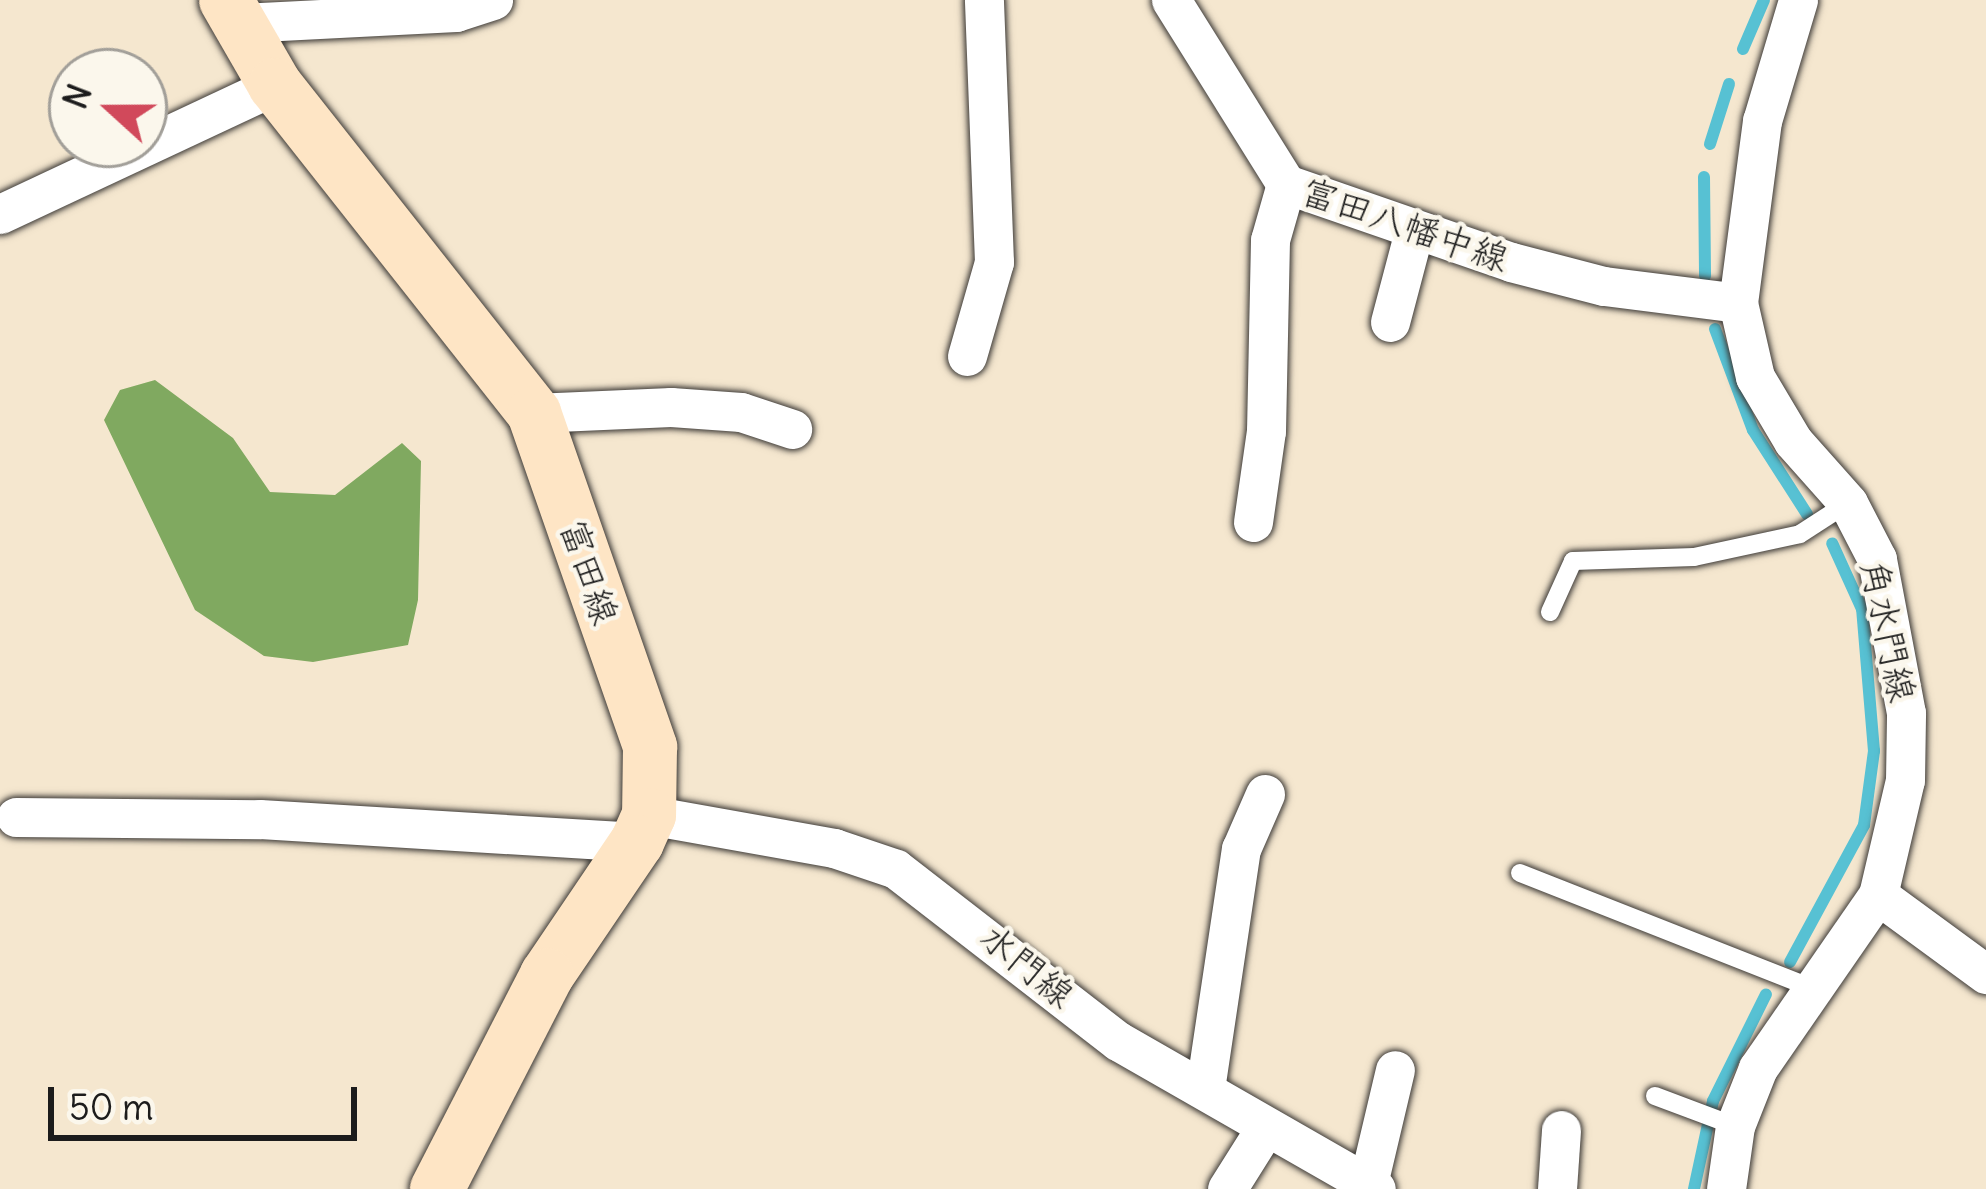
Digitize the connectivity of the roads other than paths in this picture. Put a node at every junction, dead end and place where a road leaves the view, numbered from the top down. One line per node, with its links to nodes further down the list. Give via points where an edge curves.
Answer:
1 (493, 0): 5 (street, via 456,12)
2 (984, 0): 12 (street, via 994,262)
3 (1172, 0): 7 (street, 富田八幡中線)
4 (1798, 0): 10 (street, 角水門線, via 1762,121)
5 (233, 12): 6 (street, 富田線)
6 (275, 85): 8 (street); 13 (street, 富田線)
7 (1286, 184): 9 (street, 富田八幡中線); 16 (street, via 1270,240 1266,431)
8 (0, 214)
9 (1414, 231): 10 (street, 富田八幡中線, via 1604,286); 11 (street)
10 (1738, 303): 15 (street, 角水門線, via 1755,377 1793,441)
11 (1390, 322)
12 (967, 356)
13 (534, 413): 14 (street, via 671,407 741,412); 20 (street, 富田線, via 650,747)
14 (792, 429)
15 (1848, 503): 17 (lane, via 1800,534 1694,557 1573,561); 22 (street, 角水門線, via 1877,559 1906,713 1905,780)
16 (1253, 522)
17 (1550, 612)
18 (1265, 794): 26 (street, via 1241,849)
19 (16, 817): 20 (street, 水門線)
20 (643, 828): 26 (street, 水門線, via 815,844 896,869 1118,1041); 32 (street, via 547,974)
21 (1520, 872): 24 (lane)
22 (1877, 895): 23 (street); 24 (street, 角水門線)
23 (1986, 974)
24 (1810, 987): 28 (street, 角水門線)
25 (1395, 1070): 31 (street)
26 (1205, 1089): 29 (street, 水門線)
27 (1655, 1096): 28 (lane)
28 (1729, 1124): 35 (street, 角水門線)
29 (1266, 1127): 31 (street, 水門線); 33 (street)
30 (1561, 1130): 34 (street)
31 (1372, 1187)
32 (437, 1189)
33 (1227, 1189)
34 (1557, 1189)
35 (1726, 1189)

